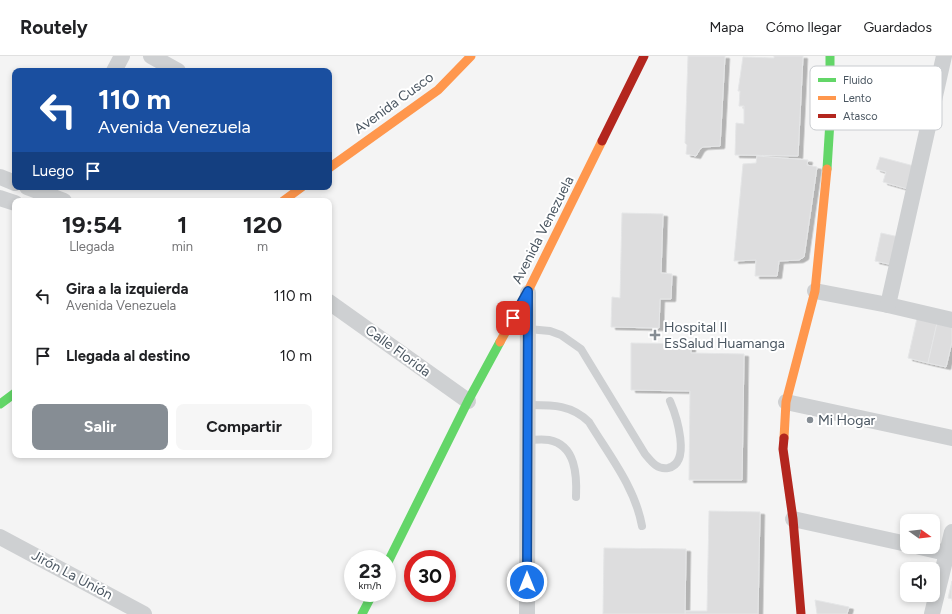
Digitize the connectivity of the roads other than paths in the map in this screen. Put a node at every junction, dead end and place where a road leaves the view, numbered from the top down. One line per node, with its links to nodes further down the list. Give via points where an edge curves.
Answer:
1 (122, 56): 9 (street)
2 (151, 56): 10 (street)
3 (471, 56): 13 (main road, Avenida Cusco, via 438,90)
4 (644, 56): 22 (main road, Avenida Venezuela)
5 (830, 56): 7 (main road)
6 (944, 56): 8 (street)
7 (830, 66)
8 (942, 66)
9 (116, 68)
10 (173, 68)
11 (829, 130): 23 (main road)
12 (927, 130): 25 (street)
13 (333, 159)
14 (0, 177): 15 (street)
15 (12, 182)
16 (298, 190): 20 (main road)
17 (42, 194): 19 (street)
18 (0, 198): 21 (street)
19 (55, 198)
20 (287, 198)
21 (12, 202)
22 (528, 291): 27 (street); 29 (main road, Avenida Venezuela)
23 (815, 291): 25 (street); 31 (main road)
24 (332, 304): 29 (street, Calle Florida)
25 (888, 305): 26 (street)
26 (952, 320)
27 (528, 329): 30 (lane, via 561,335 581,349 645,454 661,468 676,463 680,452 679,430); 33 (street)
28 (12, 395): 32 (main road)
29 (468, 401): 42 (main road, Avenida Venezuela)
30 (670, 401)
31 (786, 402): 34 (street); 37 (main road, via 783,449)
32 (0, 404)
33 (527, 405): 35 (street); 38 (lane, via 562,406 583,416 589,422 628,486 638,507)
34 (952, 438)
35 (527, 440): 36 (lane, via 549,440 567,451 577,476); 48 (street)
36 (576, 497)
37 (793, 519): 41 (street); 49 (main road)
38 (642, 526)
39 (952, 532): 44 (street)
40 (0, 537): 46 (street, Jirón La Unión)
41 (900, 542)
42 (394, 550)
43 (940, 552): 44 (street)
44 (946, 553): 50 (street)
45 (368, 602): 47 (main road)
46 (144, 614)
47 (362, 614)
48 (527, 614)
49 (801, 614)
50 (932, 614)

